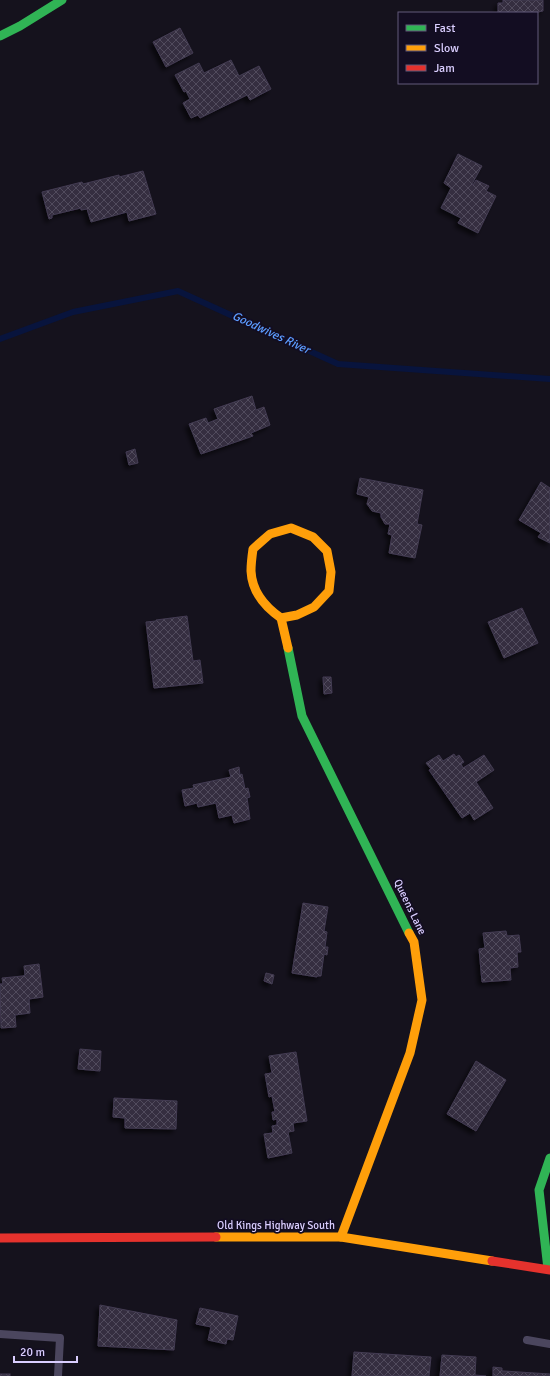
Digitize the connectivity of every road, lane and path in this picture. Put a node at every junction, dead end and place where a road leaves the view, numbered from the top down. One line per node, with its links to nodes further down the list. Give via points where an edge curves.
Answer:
1 (62, 0): 2 (street)
2 (0, 36)
3 (281, 618): 3 (street, via 269,610 256,593 251,572 253,549 270,534 290,528 314,537 327,551 331,572 329,591 314,606); 5 (street, Queens Lane, via 302,716 414,942 422,1000 410,1053)
4 (550, 1158): 7 (street, via 539,1190)
5 (341, 1237): 6 (street, Old Kings Highway South); 7 (street, Old Kings Highway South)
6 (0, 1238)
7 (549, 1269)
8 (0, 1334): 11 (lane, via 60,1338)
9 (527, 1340): 10 (lane)
10 (550, 1344)
11 (58, 1376)

